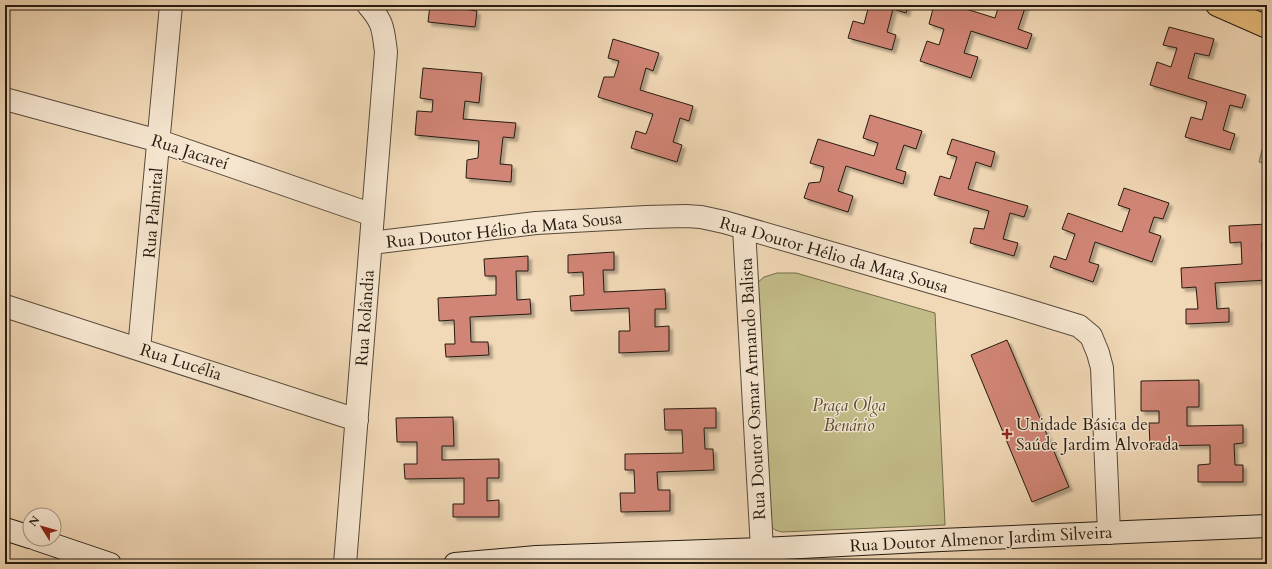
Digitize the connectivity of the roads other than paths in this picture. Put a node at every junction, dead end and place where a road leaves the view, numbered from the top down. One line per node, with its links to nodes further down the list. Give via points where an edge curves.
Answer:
1 (172, 5): 6 (street, Rua Palmital)
2 (368, 5): 7 (street, Rua Rolândia, via 382,26 386,52)
3 (1217, 5): 4 (main road)
4 (1267, 27)
5 (5, 98): 6 (street, Rua Jacareí)
6 (159, 141): 7 (street, Rua Jacareí); 11 (street, Rua Palmital)
7 (373, 215): 9 (street, Rua Rolândia)
8 (744, 228): 9 (street, Rua Doutor Hélio da Mata Sousa, via 701,217 646,217 536,223); 15 (street, Rua Doutor Hélio da Mata Sousa, via 1079,326 1091,336 1102,368); 18 (street, Rua Doutor Osmar Armando Balista)
9 (371, 243): 12 (street, Rua Rolândia)
10 (5, 306): 11 (street, Rua Lucélia)
11 (140, 348): 12 (street, Rua Lucélia)
12 (357, 420): 21 (street, Rua Rolândia)
13 (1267, 526): 15 (street, Rua Doutor Almenor Jardim Silveira)
14 (5, 528): 16 (street)
15 (1109, 533): 18 (street, Rua Doutor Almenor Jardim Silveira)
16 (22, 534)
17 (55, 547): 19 (street)
18 (762, 549): 22 (street, Rua Doutor Almenor Jardim Silveira, via 536,557)
19 (87, 560): 20 (street)
20 (110, 564)
21 (345, 564)
22 (455, 564)

